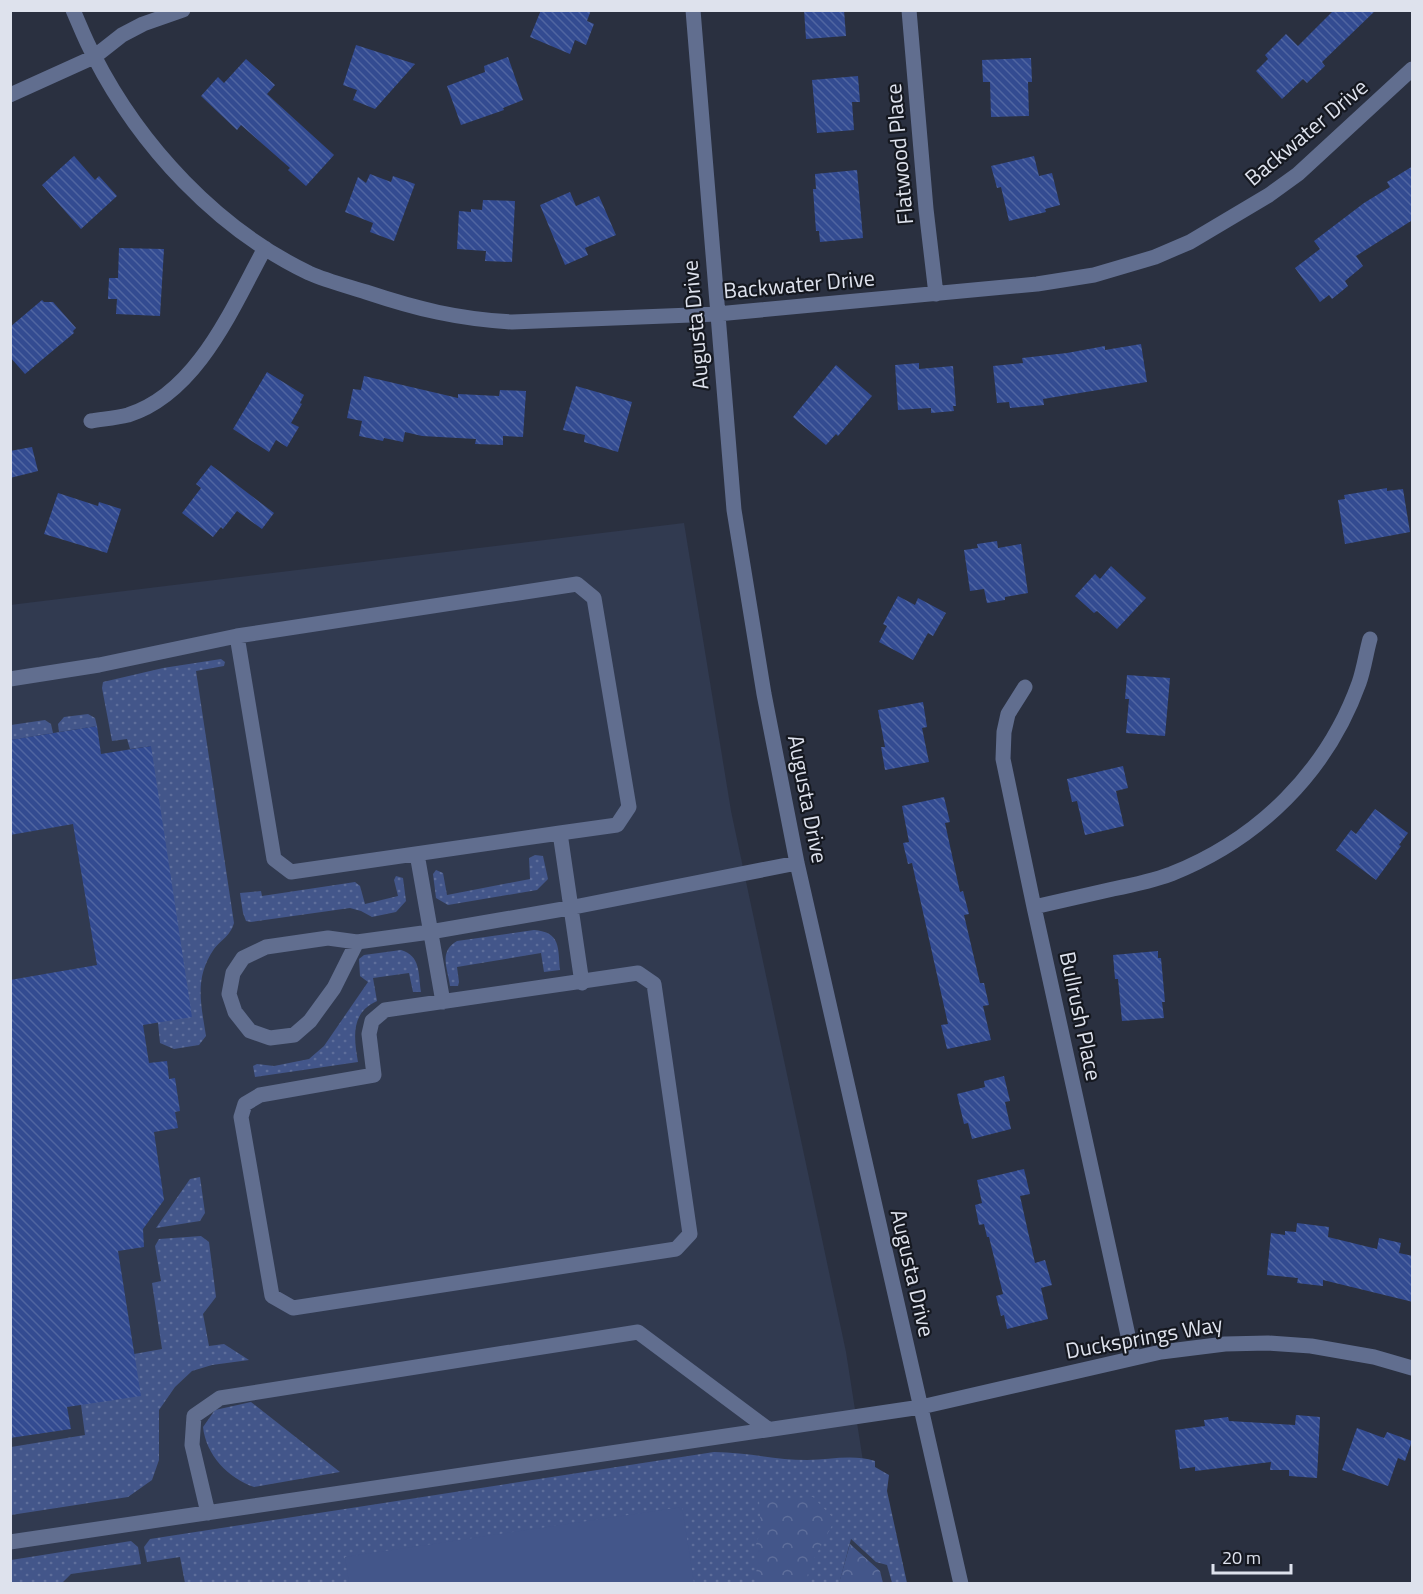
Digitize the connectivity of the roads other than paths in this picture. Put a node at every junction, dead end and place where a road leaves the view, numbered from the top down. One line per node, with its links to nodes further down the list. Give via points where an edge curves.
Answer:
1 (73, 10): 5 (street, Backwater Drive)
2 (183, 10): 5 (street, via 122,34)
3 (693, 10): 10 (street, Augusta Drive)
4 (909, 10): 9 (street, Flatwood Place)
5 (94, 57): 7 (street); 8 (street, Backwater Drive, via 149,143 224,219)
6 (1410, 78): 9 (street, Backwater Drive, via 1291,179 1190,242 1094,275)
7 (10, 95)
8 (265, 248): 10 (street, Backwater Drive, via 310,273 412,308 448,315 512,322); 11 (street, via 204,356 182,380 158,400 128,415)
9 (936, 294): 10 (street, Backwater Drive)
10 (717, 314): 18 (street, Augusta Drive, via 734,510)
11 (91, 421)
12 (237, 636): 14 (street); 16 (street, via 577,584 594,598 629,807 617,825); 17 (street, via 274,859 291,872)
13 (1370, 639): 19 (street, via 1359,681 1332,740 1301,783 1246,835 1170,874)
14 (10, 679)
15 (1025, 687): 19 (street, Bullrush Place, via 1008,714 1004,759)
16 (560, 833): 17 (street); 20 (street)
17 (417, 854): 21 (street)
18 (797, 863): 20 (street); 27 (street, Augusta Drive)
19 (1034, 907): 25 (street, Bullrush Place)
20 (569, 908): 21 (street); 23 (street)
21 (430, 932): 22 (street); 24 (street)
22 (357, 942): 22 (street, via 328,938 266,947 243,958 233,973 229,993 236,1012 250,1031 270,1038 294,1035 310,1022 334,988)
23 (582, 983): 24 (street); 24 (street, via 639,973 654,984 690,1234 676,1249 293,1308 272,1296 241,1117 245,1104 260,1095 374,1075 369,1034 372,1020 386,1010)
24 (443, 1002)
25 (1133, 1358): 26 (street, Ducksprings Way, via 1225,1344 1268,1343 1332,1349); 27 (street, Ducksprings Way)
26 (1413, 1368)
27 (921, 1407): 28 (street, Ducksprings Way); 31 (street, Augusta Drive)
28 (768, 1429): 29 (street, Ducksprings Way); 29 (street, via 638,1332 220,1398 194,1416 192,1445)
29 (207, 1513): 30 (street, Ducksprings Way)
30 (10, 1542)
31 (961, 1584)

